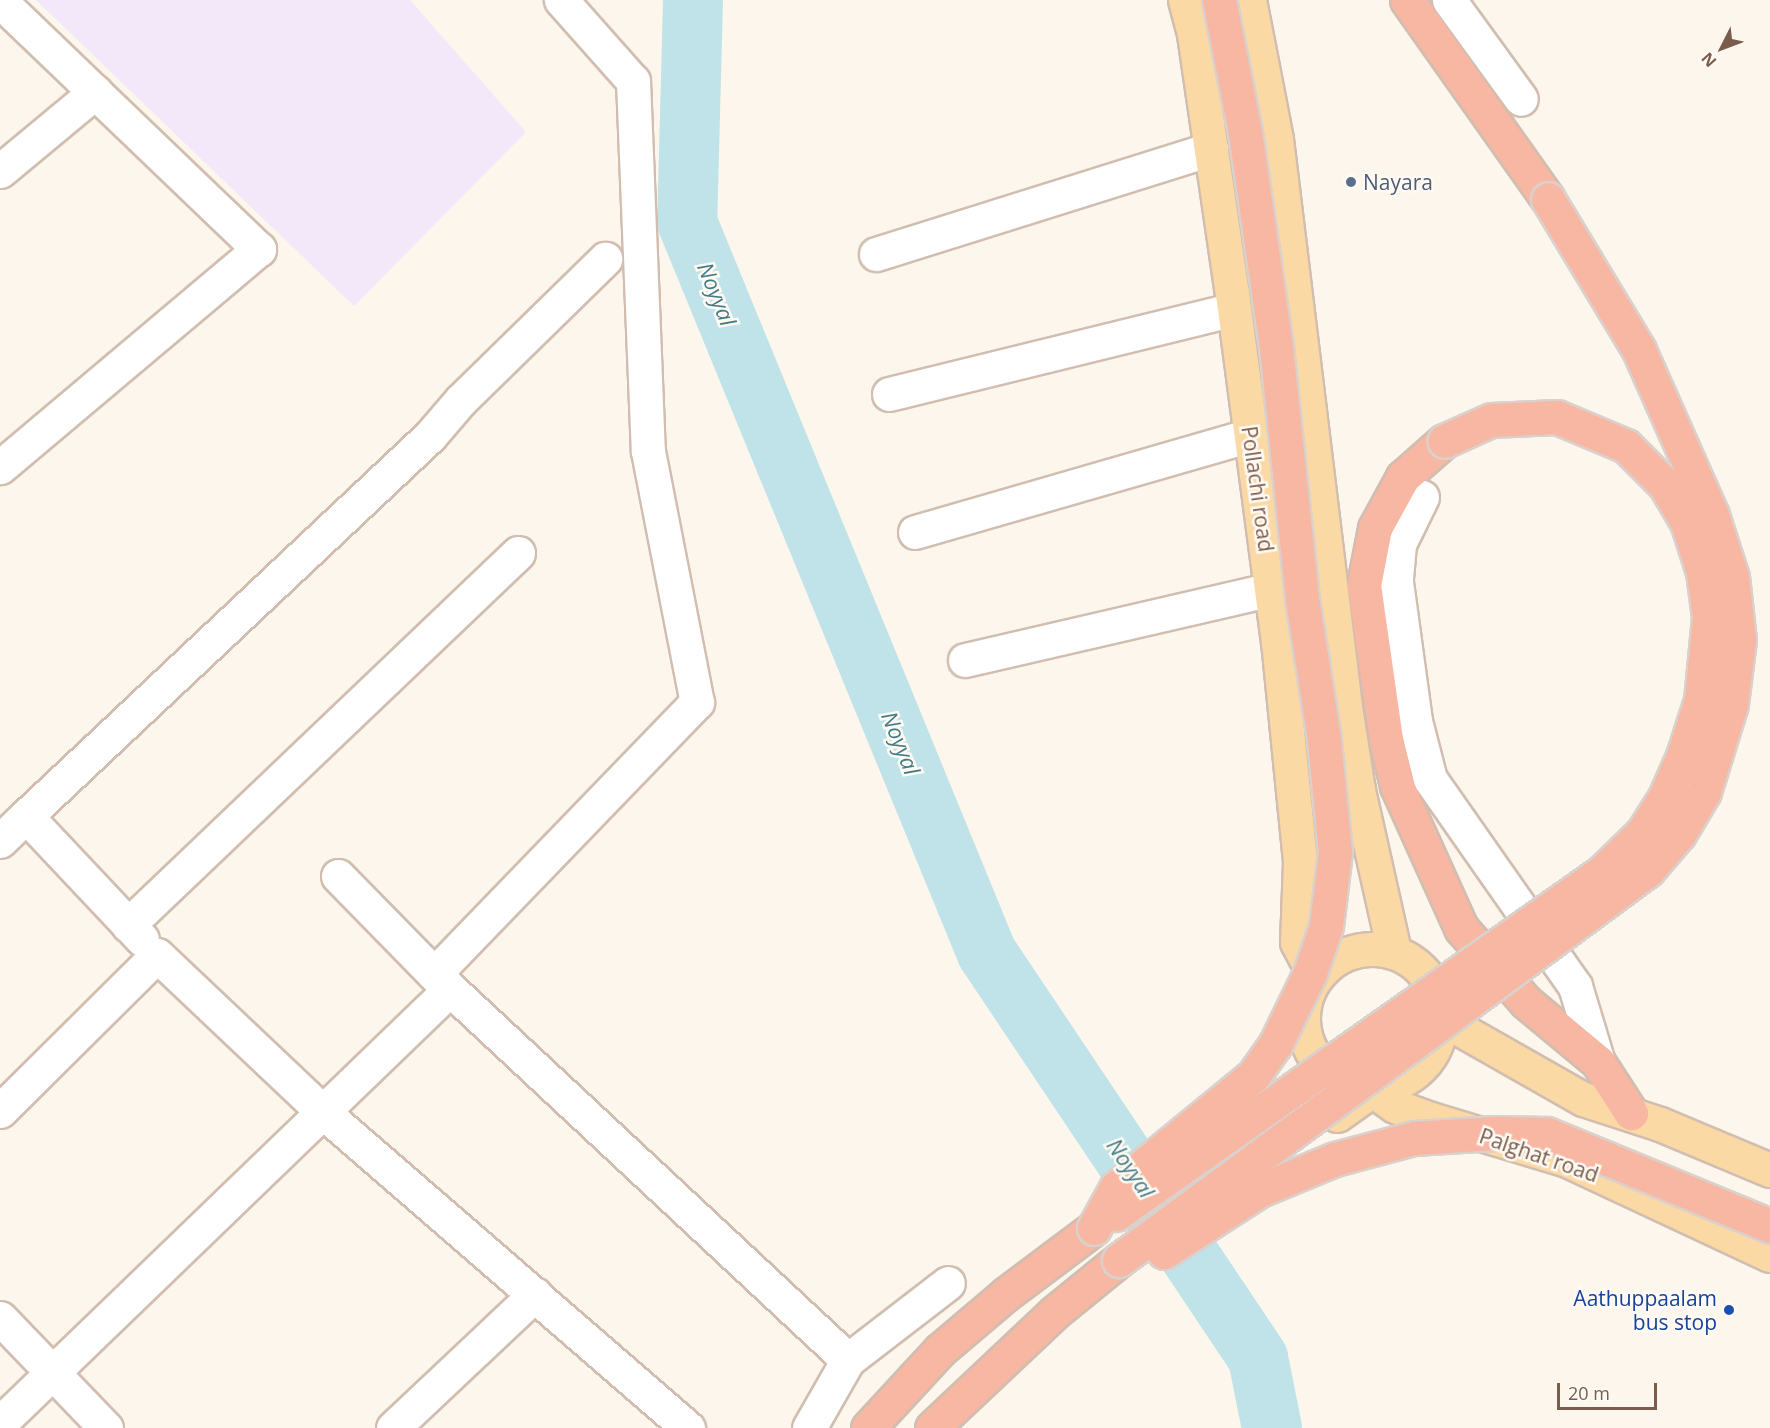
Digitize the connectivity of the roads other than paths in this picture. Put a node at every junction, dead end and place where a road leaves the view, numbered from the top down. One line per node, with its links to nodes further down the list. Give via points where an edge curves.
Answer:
1 (561, 0): 30 (street, via 633,81 648,451 698,702)
2 (1185, 0): 10 (main road, Pollachi road)
3 (1219, 0): 39 (highway, bridge, via 1245,132 1276,347 1302,598 1324,738 1335,852 1326,926 1311,973 1275,1045 1253,1076 1116,1188)
4 (1249, 0): 27 (main road, via 1276,139 1348,728)
5 (1407, 0): 41 (highway, bridge, via 1548,199 1640,350 1712,515 1732,577 1738,639 1731,704 1704,792 1679,834 1648,870)
6 (1449, 0): 9 (street)
7 (0, 1): 8 (street)
8 (95, 92): 11 (street); 17 (street, via 259,249)
9 (1521, 99)
10 (1211, 149): 12 (street); 14 (main road, Pollachi road)
11 (0, 171)
12 (876, 254)
13 (605, 259): 23 (street, via 461,400 430,436)
14 (1234, 309): 15 (street); 16 (main road, Pollachi road)
15 (889, 394)
16 (1251, 435): 19 (street); 21 (main road, Pollachi road)
17 (0, 467)
18 (1422, 497): 32 (street, via 1399,544 1396,582 1415,721 1430,779 1575,986)
19 (915, 532)
20 (518, 553): 26 (street)
21 (1272, 590): 22 (street); 29 (main road, Pollachi road, via 1300,861 1297,942)
22 (965, 660)
23 (26, 816): 24 (street); 26 (street)
24 (0, 841)
25 (338, 876): 30 (street)
26 (128, 924): 28 (street)
27 (1394, 951): 29 (main road, via 1365,948 1337,957); 31 (main road, via 1419,966 1436,990)
28 (157, 955): 34 (street); 35 (street)
29 (1315, 976): 33 (main road, via 1303,1003 1304,1032 1315,1059 1337,1078)
30 (442, 982): 35 (street); 45 (street)
31 (1442, 1018): 33 (main road, via 1436,1047 1419,1071 1394,1085); 36 (main road, via 1583,1099)
32 (1598, 1062): 36 (highway); 39 (highway, bridge, via 1526,1002 1461,928 1396,786 1386,739 1364,585 1375,528 1403,477 1444,441 1491,420 1557,417 1626,446 1665,485 1687,522 1703,572 1709,617 1701,700 1665,798 1643,832 1602,872)
33 (1372, 1090): 40 (main road, Palghat road, via 1395,1106 1422,1116 1567,1160); 54 (main road, via 1228,1191 1054,1325)
34 (0, 1111)
35 (323, 1112): 43 (street); 46 (street)
36 (1631, 1113): 37 (main road)
37 (1770, 1170)
38 (1770, 1226): 41 (highway, bridge, via 1547,1134 1460,1135 1414,1138 1335,1159 1260,1190 1155,1258)
39 (1094, 1228): 52 (highway, via 940,1350)
40 (1770, 1255)
41 (1119, 1260): 53 (highway, via 1055,1312)
42 (948, 1282): 45 (street)
43 (535, 1294): 49 (street); 50 (street)
44 (0, 1318): 46 (street)
45 (848, 1360): 51 (street)
46 (52, 1372): 47 (street); 48 (street)
47 (0, 1423)
48 (106, 1428)
49 (393, 1428)
50 (688, 1428)
51 (809, 1428)
52 (868, 1428)
53 (932, 1428)
54 (954, 1428)

